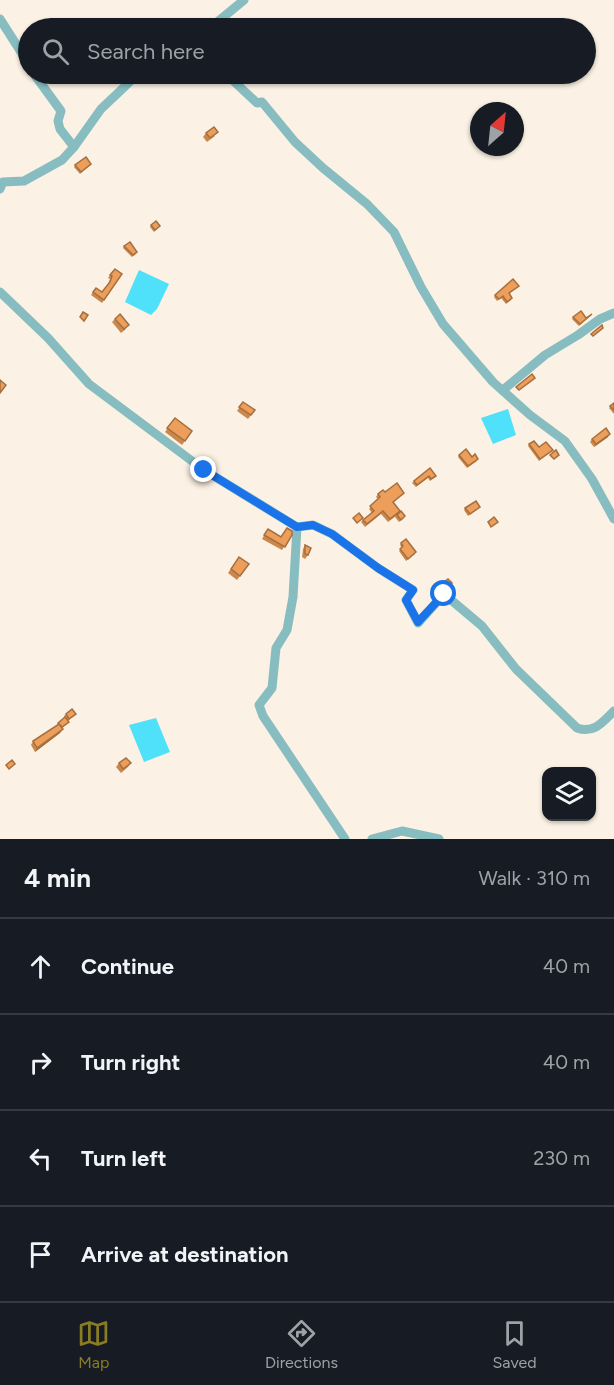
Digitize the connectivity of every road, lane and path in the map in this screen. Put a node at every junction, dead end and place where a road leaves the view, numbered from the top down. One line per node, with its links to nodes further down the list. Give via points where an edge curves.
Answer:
1 (244, 0): 2 (street)
2 (222, 18)
3 (0, 19): 4 (street)
4 (18, 47)
5 (41, 84): 8 (street, via 61,111 60,129)
6 (128, 84): 8 (street, via 101,110)
7 (236, 84): 12 (street, via 257,103 262,102 295,142 394,232 443,324)
8 (74, 147): 9 (street, via 62,160 24,181 3,182)
9 (0, 189)
10 (0, 292): 14 (street, via 89,384 204,470)
11 (614, 313): 12 (street, via 545,355)
12 (503, 390): 13 (street, via 565,441)
13 (614, 519)
14 (297, 527): 15 (street, via 313,525 332,534 413,590 406,600 418,622 444,594 482,626 516,669 577,728 598,726); 16 (street, via 288,630 276,648 272,688 259,705)
15 (614, 711)
16 (345, 839)
17 (372, 839): 18 (street, via 402,831)
18 (439, 839)

